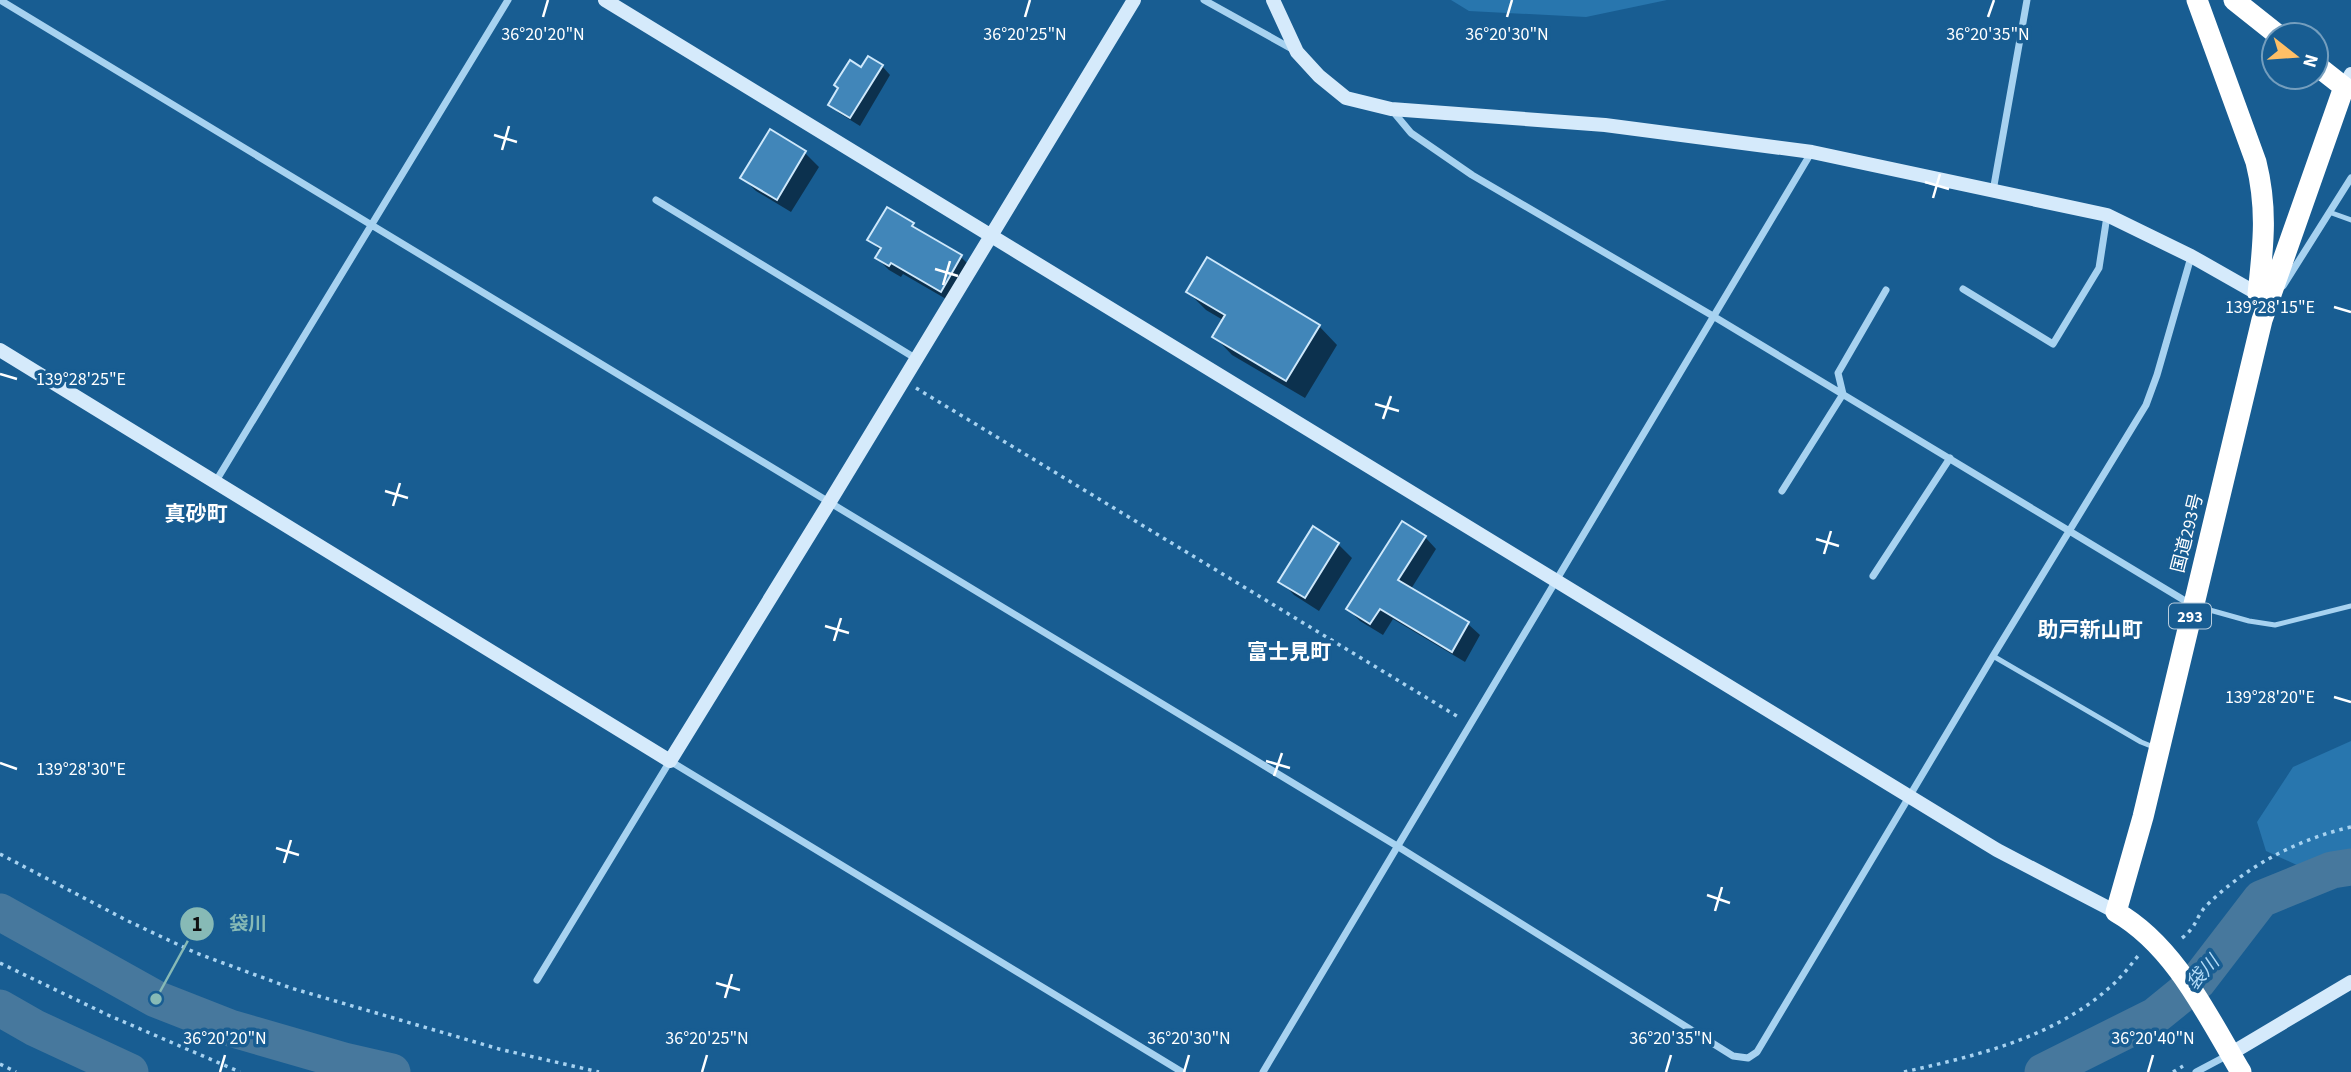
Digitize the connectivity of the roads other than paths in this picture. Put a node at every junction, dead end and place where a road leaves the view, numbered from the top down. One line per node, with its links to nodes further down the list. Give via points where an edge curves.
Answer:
1 (0, 0): 22 (street)
2 (508, 0): 22 (street)
3 (605, 0): 23 (street)
4 (1134, 0): 23 (street)
5 (1204, 0): 11 (street)
6 (1273, 0): 11 (street)
7 (2026, 0): 17 (street)
8 (2197, 0): 27 (highway, 国道293号 / 293, via 2263,189)
9 (2234, 0): 10 (highway)
10 (2260, 21)
11 (1297, 52): 14 (street, via 1346,98)
12 (2330, 75): 13 (highway, 国道293号)
13 (2348, 87): 27 (highway, 国道293号)
14 (1391, 109): 15 (street, via 1605,125); 28 (street, via 1411,133 1472,175)
15 (1812, 152): 17 (street); 28 (street)
16 (2351, 178): 19 (street)
17 (1993, 191): 20 (street)
18 (656, 200): 30 (street)
19 (2329, 212): 21 (lane); 27 (street, via 2278,295)
20 (2107, 215): 24 (street); 25 (street, via 2099,268 2053,344)
21 (2351, 220)
22 (371, 225): 33 (street); 35 (street)
23 (990, 235): 30 (street); 38 (street)
24 (2191, 256): 27 (street); 36 (street, via 2146,405)
25 (1963, 289)
26 (1886, 290): 31 (street, via 1838,373)
27 (2263, 305): 39 (highway, 国道293号 / 293)
28 (1713, 316): 31 (street); 38 (street)
29 (0, 350): 33 (street)
30 (915, 358): 35 (street)
31 (1843, 394): 32 (street); 34 (street)
32 (1950, 458): 36 (street); 37 (street)
33 (216, 481): 43 (street)
34 (1782, 491)
35 (829, 503): 43 (street); 45 (street)
36 (2070, 529): 39 (street); 41 (street)
37 (1872, 576)
38 (1558, 580): 44 (street); 45 (street)
39 (2193, 605): 40 (lane, via 2275,625); 42 (highway, 国道293号 / 293)
40 (2351, 606)
41 (1993, 656): 42 (lane); 44 (street)
42 (2159, 749): 46 (highway, 国道293号 / 293)
43 (670, 761): 47 (street); 50 (street)
44 (1910, 795): 45 (street, via 1758,1052 1748,1058 1733,1056); 46 (street, via 2009,856)
45 (1398, 846): 51 (street)
46 (2116, 912): 49 (highway, via 2167,953)
47 (537, 980)
48 (2351, 982): 49 (street)
49 (2235, 1063): 52 (street)
50 (1182, 1072)
51 (1263, 1072)
52 (2196, 1072)

